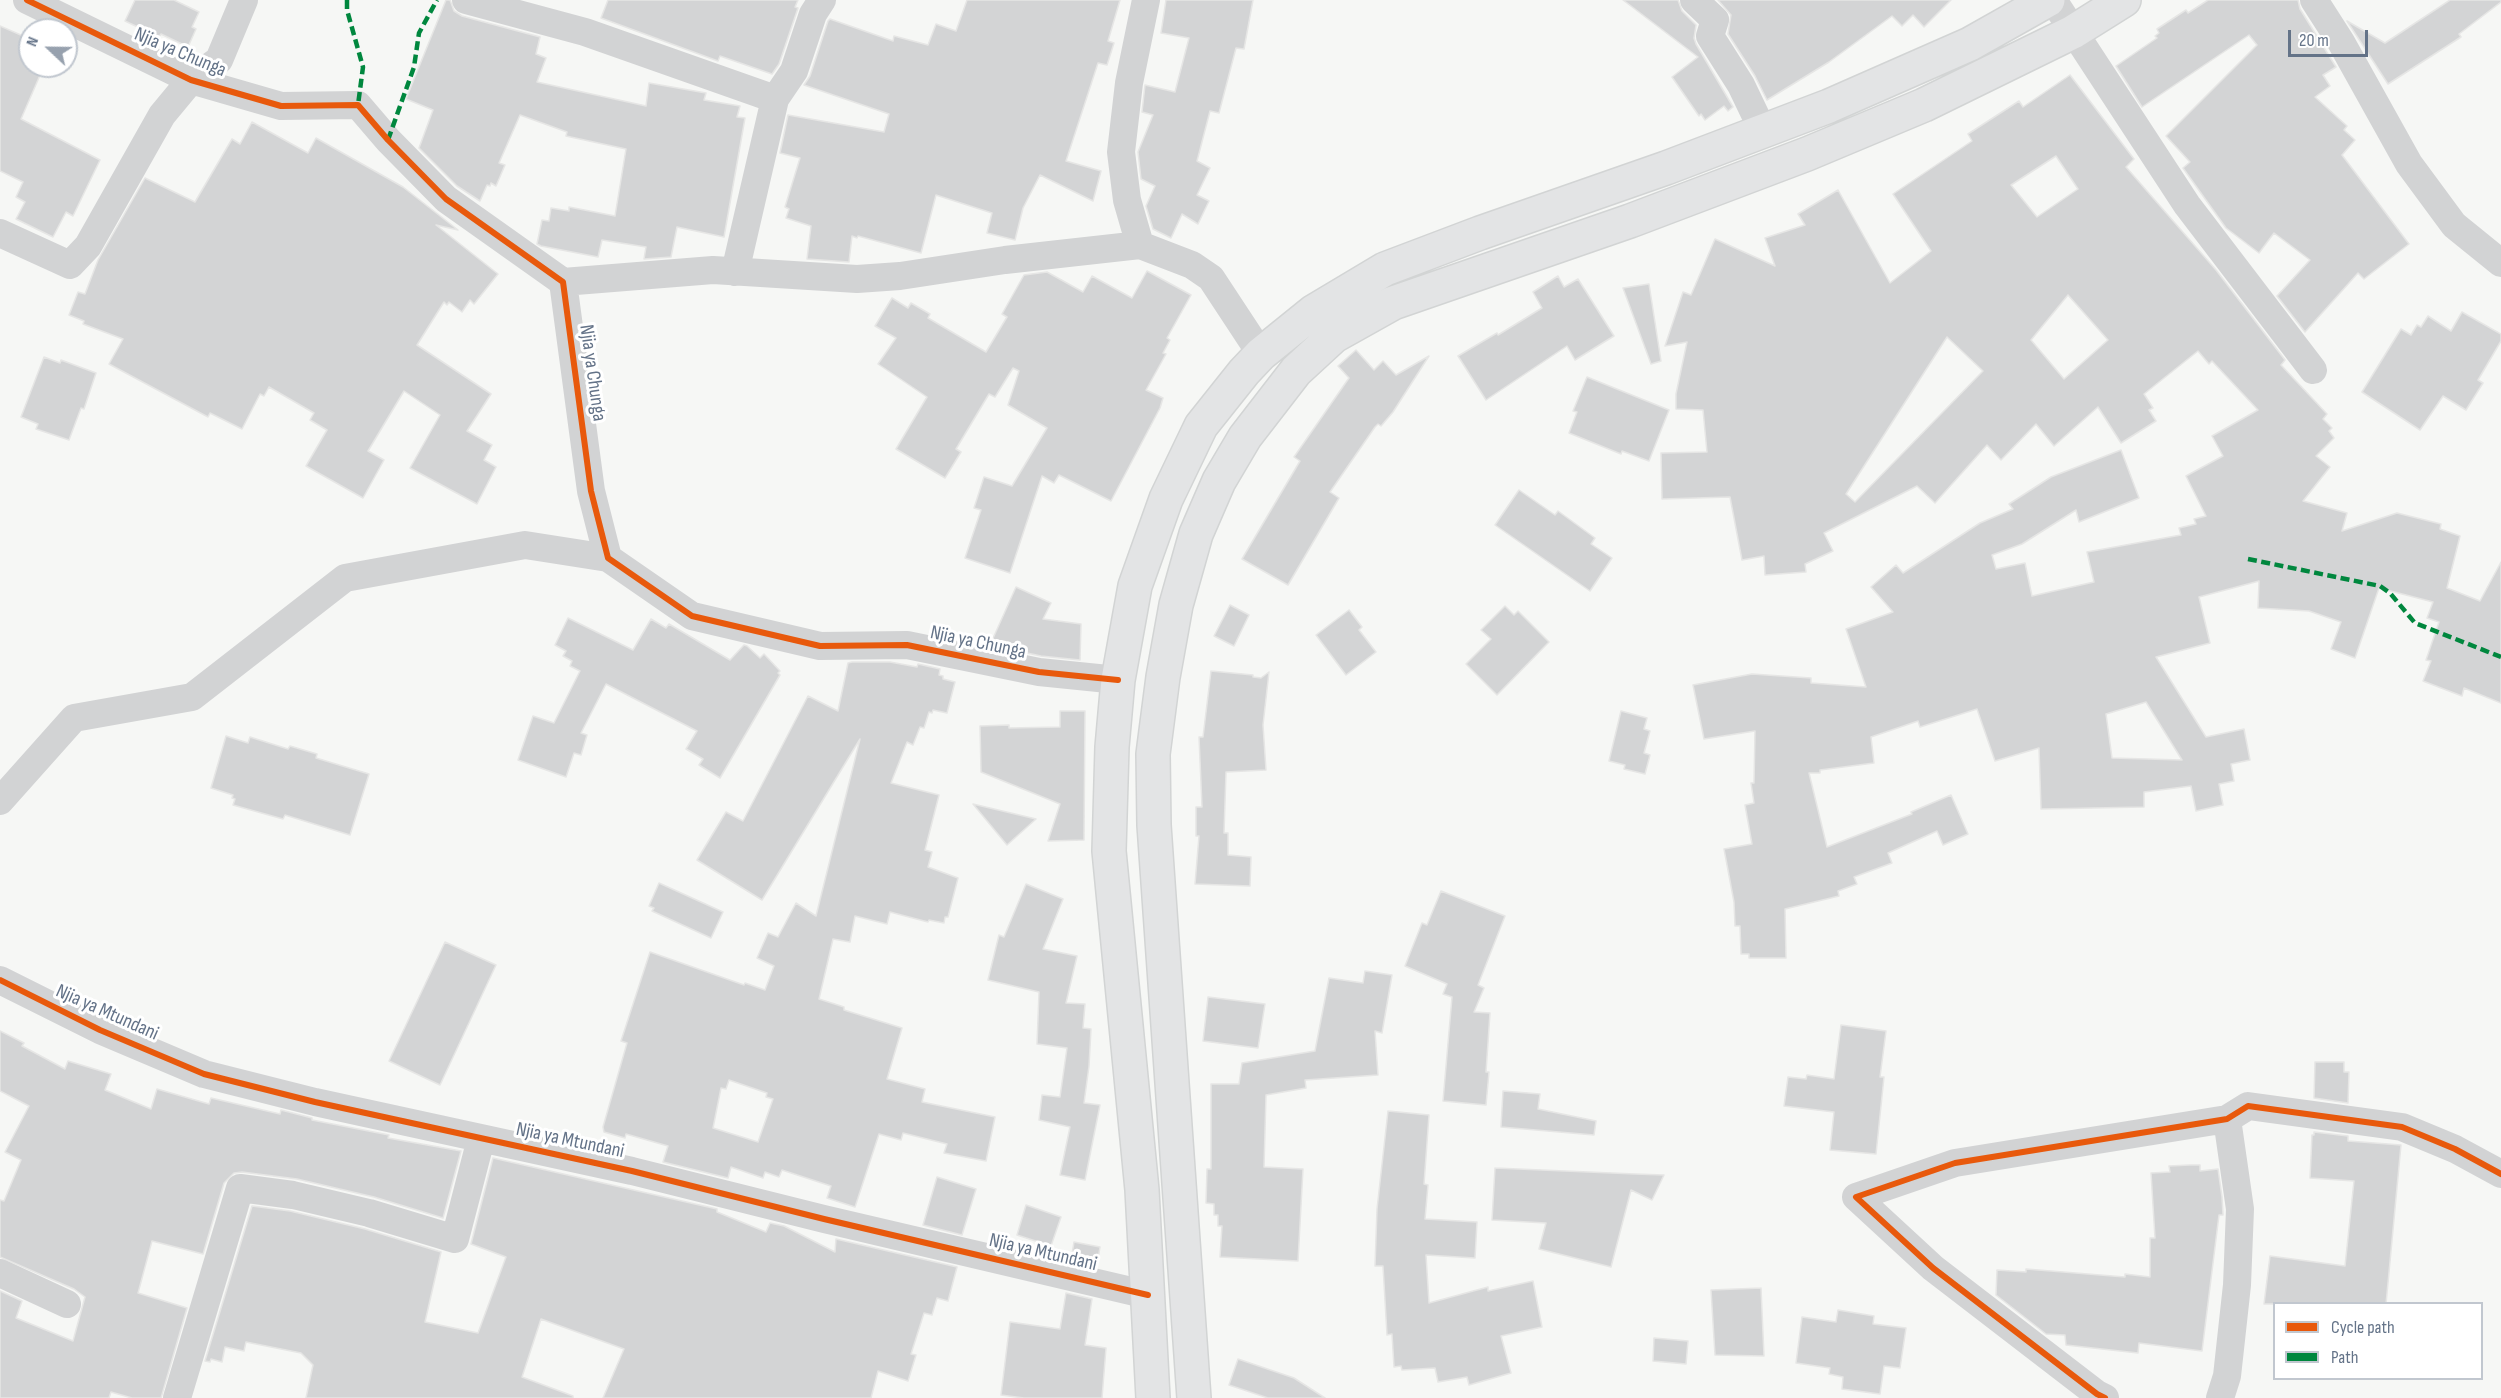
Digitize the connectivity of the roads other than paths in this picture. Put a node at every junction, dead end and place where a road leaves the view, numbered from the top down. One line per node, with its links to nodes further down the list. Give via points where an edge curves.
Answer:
1 (27, 0): 12 (street, Njia ya Chunga)
2 (244, 0): 12 (street, via 219,60)
3 (466, 0): 13 (street, via 585,32)
4 (822, 0): 13 (street, via 813,14 794,71)
5 (1146, 0): 16 (street, via 1129,83 1121,152 1127,200)
6 (1694, 0): 14 (street, via 1715,20 1710,36 1741,85)
7 (2048, 0): 14 (main road, via 1970,44)
8 (2053, 0): 11 (street)
9 (2124, 0): 11 (main road)
10 (2313, 0): 17 (street, via 2409,164 2454,225)
11 (2073, 32): 21 (street, via 2187,205); 34 (main road, via 1923,105 1807,154 1630,221 1393,303 1334,336 1296,371 1245,438 1219,481 1196,534 1172,626 1153,754 1154,825)
12 (191, 80): 15 (street, via 162,114 88,246 70,265); 19 (street, Njia ya Chunga, via 281,106 358,105 446,199)
13 (775, 99): 18 (street)
14 (1763, 131): 20 (main road, via 1385,269 1313,312)
15 (0, 233)
16 (1140, 245): 18 (street, via 857,279); 20 (street, via 1192,264 1211,278)
17 (2501, 263)
18 (735, 272): 19 (street, via 713,270)
19 (563, 282): 22 (street, Njia ya Chunga, via 591,492)
20 (1261, 354): 23 (main road, via 1201,426 1166,499 1135,586)
21 (2313, 370)
22 (608, 558): 23 (street, Njia ya Chunga, via 692,616 820,646 908,645 1039,672); 24 (street, via 525,545 345,578 192,697 74,718)
23 (1118, 680): 30 (main road, via 1109,851 1142,1190)
24 (0, 801)
25 (0, 980): 27 (street, Njia ya Mtundani, via 100,1030 204,1074)
26 (2227, 1119): 28 (street, via 2248,1106 2402,1127); 35 (street, via 1955,1163 1856,1197 1933,1268); 36 (street, via 2240,1209 2237,1285 2227,1376)
27 (481, 1139): 30 (street, Njia ya Mtundani, via 632,1171); 32 (street, via 455,1239 369,1213 240,1188)
28 (2501, 1174)
29 (0, 1273): 31 (street)
30 (1148, 1295): 33 (main road)
31 (67, 1304)
32 (177, 1398)
33 (1153, 1398)
34 (1194, 1398)
35 (2105, 1398)
36 (2220, 1398)

